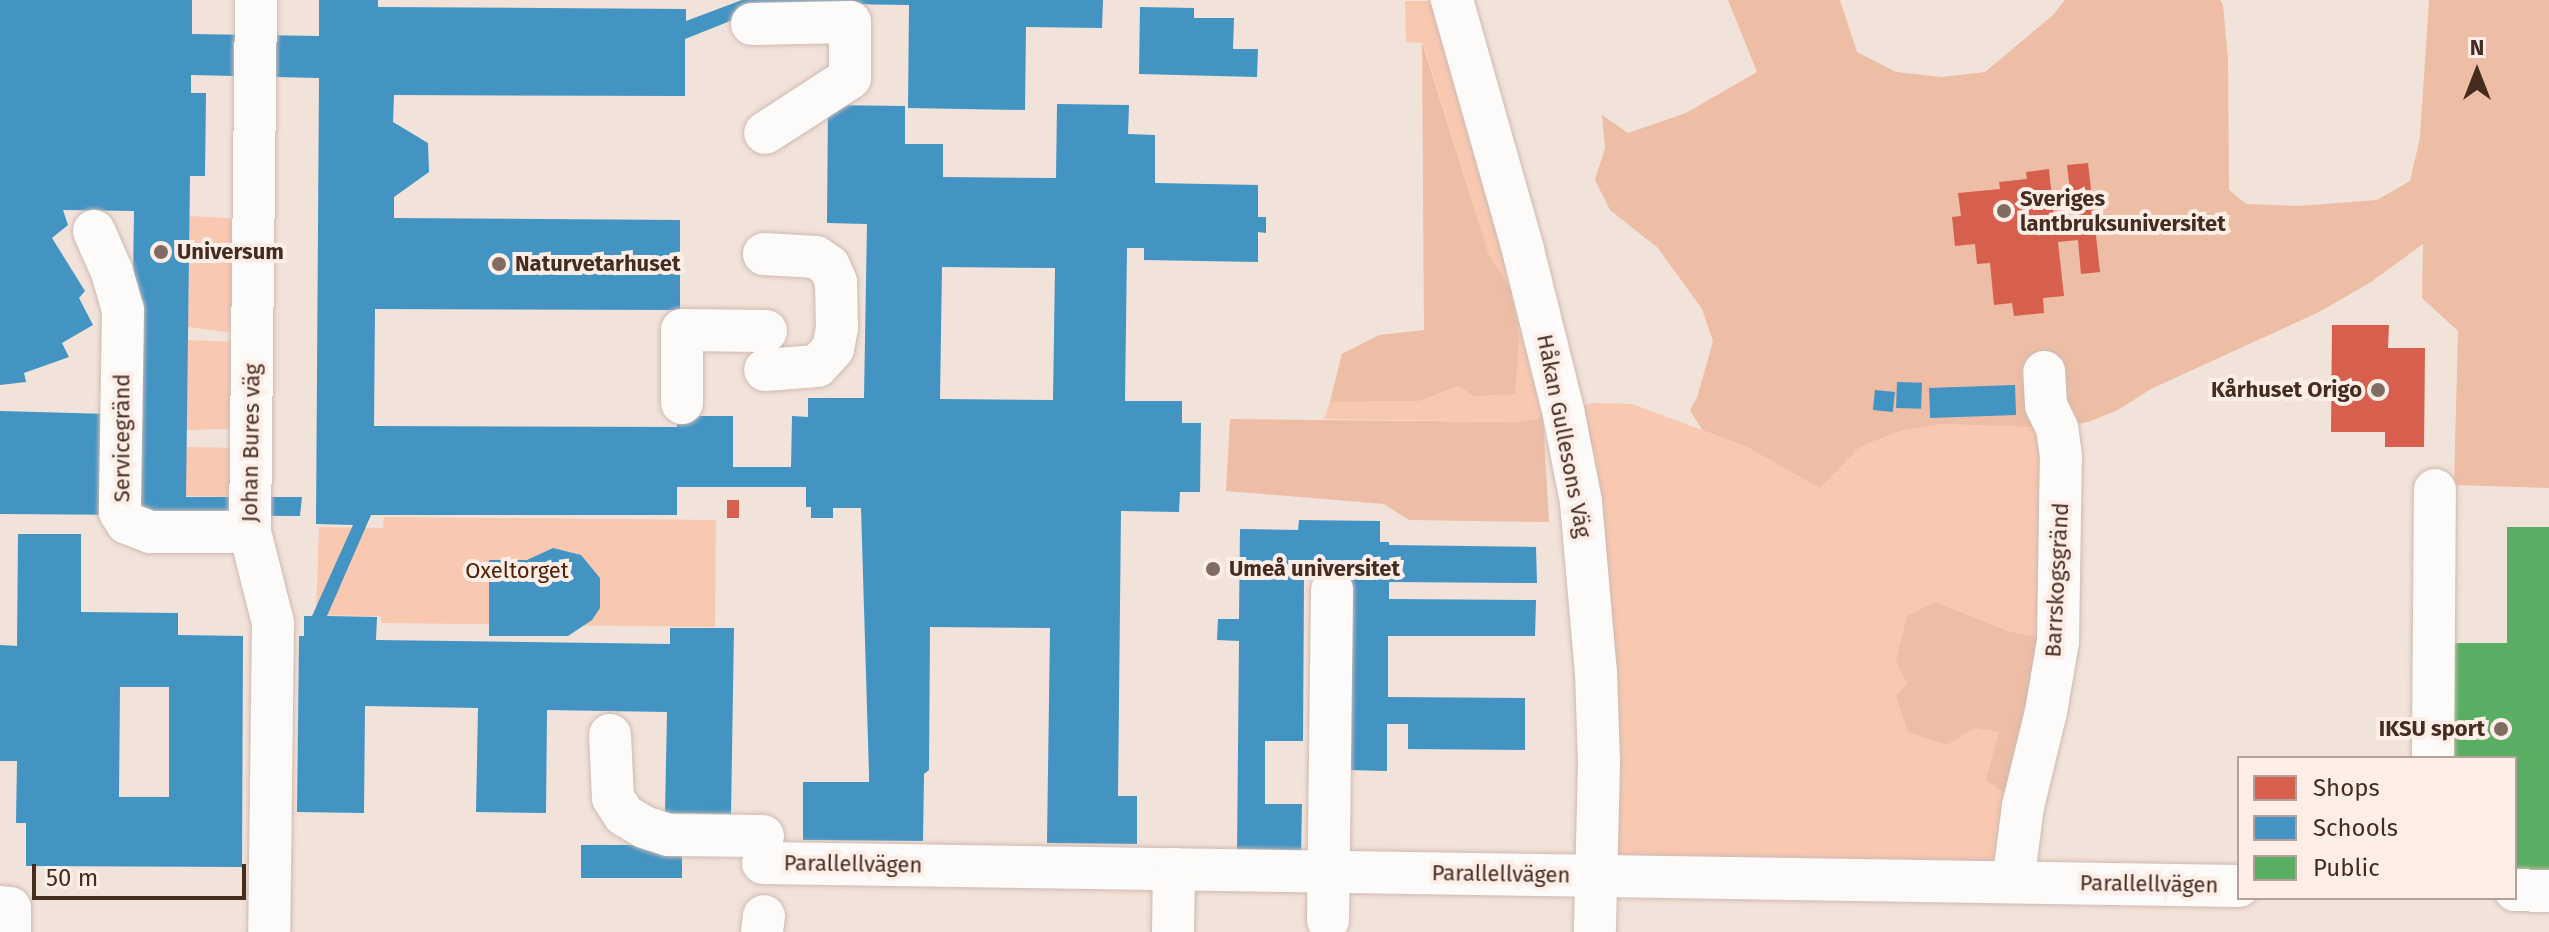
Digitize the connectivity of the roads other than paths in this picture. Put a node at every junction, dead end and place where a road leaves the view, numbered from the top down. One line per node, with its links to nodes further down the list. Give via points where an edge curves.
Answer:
1 (256, 0): 10 (lane, Johan Bures väg)
2 (1452, 0): 16 (lane, Håkan Gullesons Väg, via 1523,250 1581,502 1596,672)
3 (752, 24): 4 (lane, via 850,22 850,78)
4 (765, 133)
5 (94, 231): 10 (lane, Servicegränd, via 123,310 120,512 137,530)
6 (764, 254): 8 (lane, via 816,257 829,266 836,282 833,349 817,366 682,330)
7 (2044, 372): 17 (lane, Barrskogsgränd, via 2046,405 2057,428 2061,456 2058,641)
8 (682, 403)
9 (2435, 490): 13 (lane)
10 (250, 532): 22 (lane, Johan Bures väg, via 273,623)
11 (1332, 590): 15 (lane)
12 (610, 735): 14 (lane, Parallellvägen, via 613,798 624,815 668,835 763,849)
13 (2433, 756)
14 (1174, 869): 15 (lane, Parallellvägen); 23 (lane)
15 (1329, 871): 16 (lane, Parallellvägen); 21 (lane)
16 (1596, 875): 17 (lane, Parallellvägen); 24 (lane, Håkan Gullesons Väg)
17 (2009, 882): 18 (lane, Parallellvägen)
18 (2237, 886)
19 (2517, 890): 20 (lane)
20 (2549, 891)
21 (1328, 920)
22 (269, 932)
23 (1173, 932)
24 (1595, 932)

